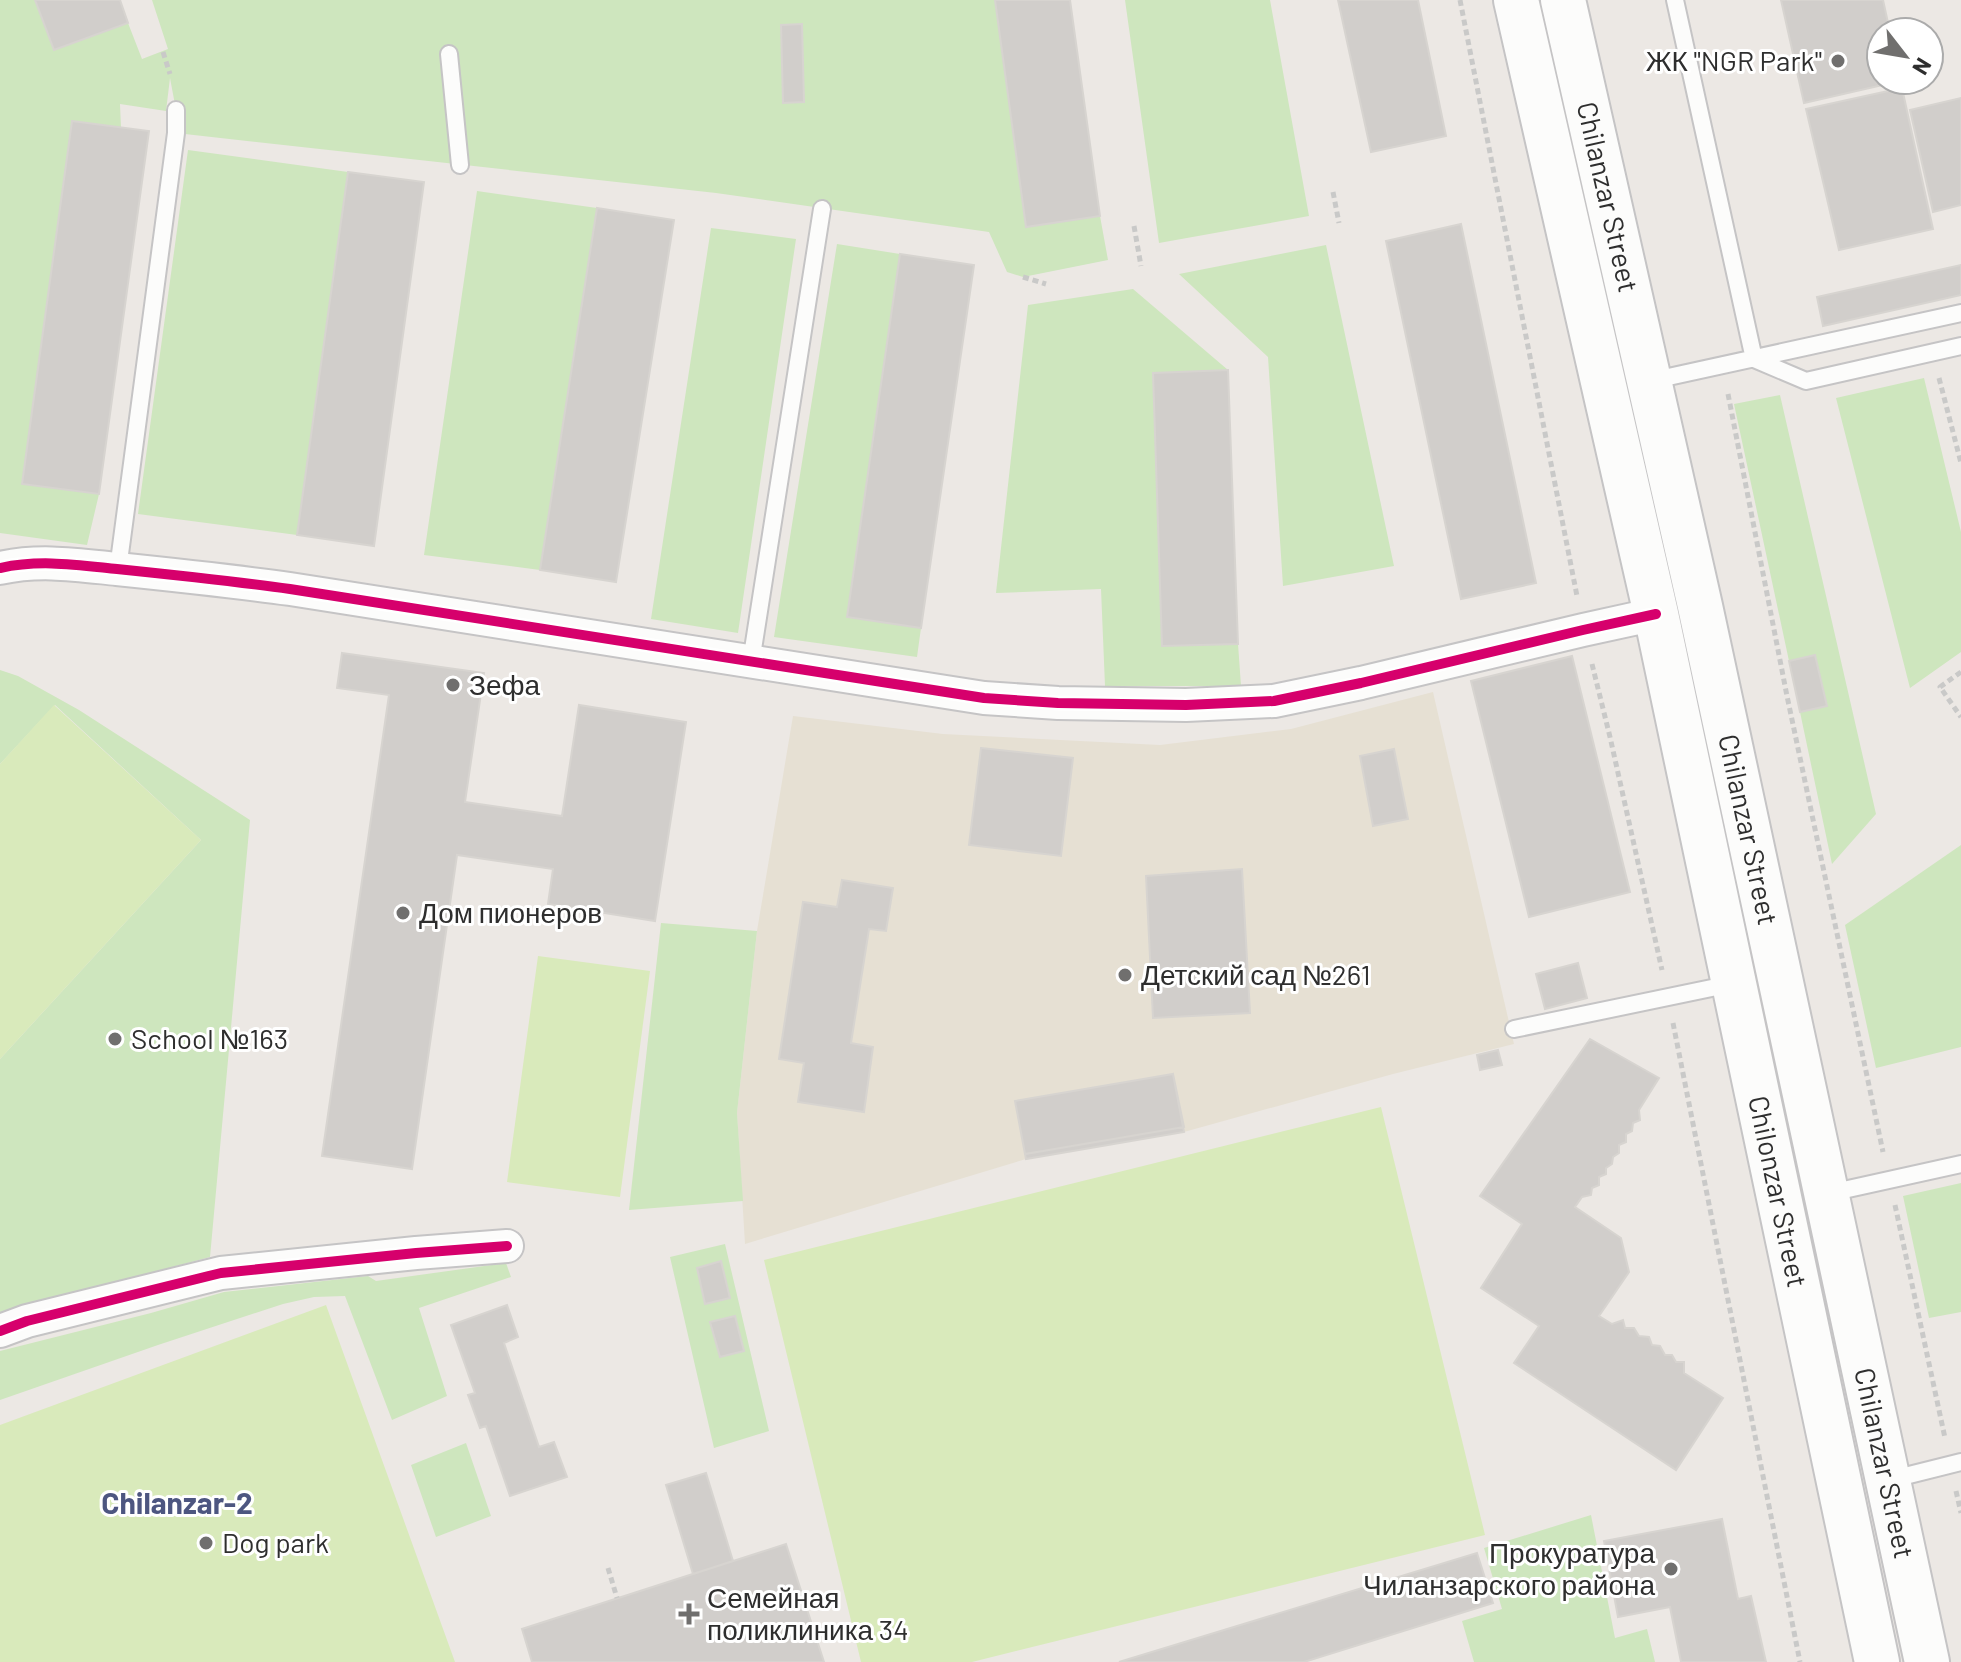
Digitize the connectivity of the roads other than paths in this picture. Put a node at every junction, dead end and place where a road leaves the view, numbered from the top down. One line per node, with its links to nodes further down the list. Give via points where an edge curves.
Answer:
1 (1516, 0): 11 (main road, Chilanzar Street)
2 (1563, 0): 11 (main road, Chilanzar Street)
3 (1675, 0): 10 (lane)
4 (449, 54): 6 (lane)
5 (176, 110): 13 (lane)
6 (460, 165)
7 (822, 209): 16 (lane)
8 (1961, 313): 10 (lane)
9 (1961, 346): 10 (lane, via 1806,381)
10 (1754, 359): 11 (lane)
11 (1628, 386): 14 (main road, Chilanzar Street); 15 (main road, Chilanzar Street)
12 (0, 568): 13 (street, via 47,562)
13 (118, 569): 16 (street, via 290,589)
14 (1700, 606): 15 (main road); 20 (main road, Chilanzar Street)
15 (1656, 614): 16 (street, via 1361,683 1231,705 984,698); 17 (main road, Chilanzar Street)
16 (751, 662)
17 (1734, 984): 18 (lane); 25 (main road, Chilonzar Street)
18 (1514, 1029)
19 (1961, 1164): 20 (lane)
20 (1827, 1194): 24 (main road, Chilanzar Street)
21 (507, 1246): 22 (street, via 221,1273)
22 (0, 1331)
23 (1956, 1463): 24 (lane)
24 (1888, 1480): 26 (main road, Chilanzar Street)
25 (1877, 1662)
26 (1927, 1662)

